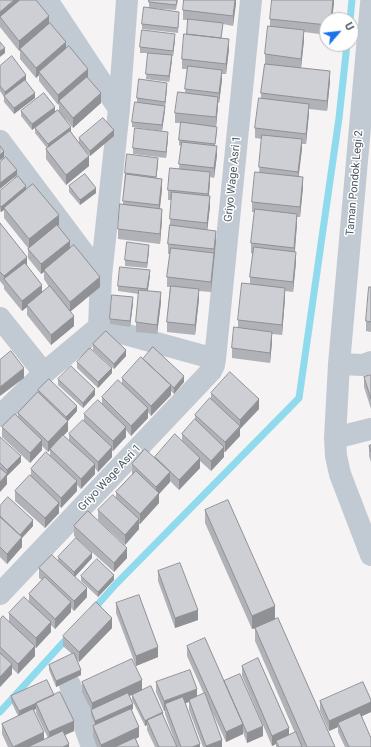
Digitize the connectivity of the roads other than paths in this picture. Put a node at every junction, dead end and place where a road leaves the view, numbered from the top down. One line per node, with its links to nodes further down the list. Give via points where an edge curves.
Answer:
1 (47, 0): 5 (street)
2 (127, 0): 5 (street)
3 (251, 0): 10 (street, Griyo Wage Asri 1)
4 (371, 1): 12 (street, Taman Pondok Legi 2)
5 (119, 109): 7 (street)
6 (0, 140): 7 (street)
7 (101, 276): 9 (street)
8 (0, 318): 13 (street)
9 (99, 327): 10 (street); 13 (street)
10 (215, 359): 18 (street, Griyo Wage Asri 1, via 211,372)
11 (371, 362): 12 (street, via 363,365)
12 (339, 364): 16 (street, Taman Pondok Legi 2)
13 (44, 373): 14 (street)
14 (0, 416)
15 (371, 429): 16 (street)
16 (335, 438): 17 (street, Taman Pondok Legi 2, via 340,474)
17 (371, 555)
18 (0, 594)
19 (70, 686): 20 (street)
20 (92, 747)

